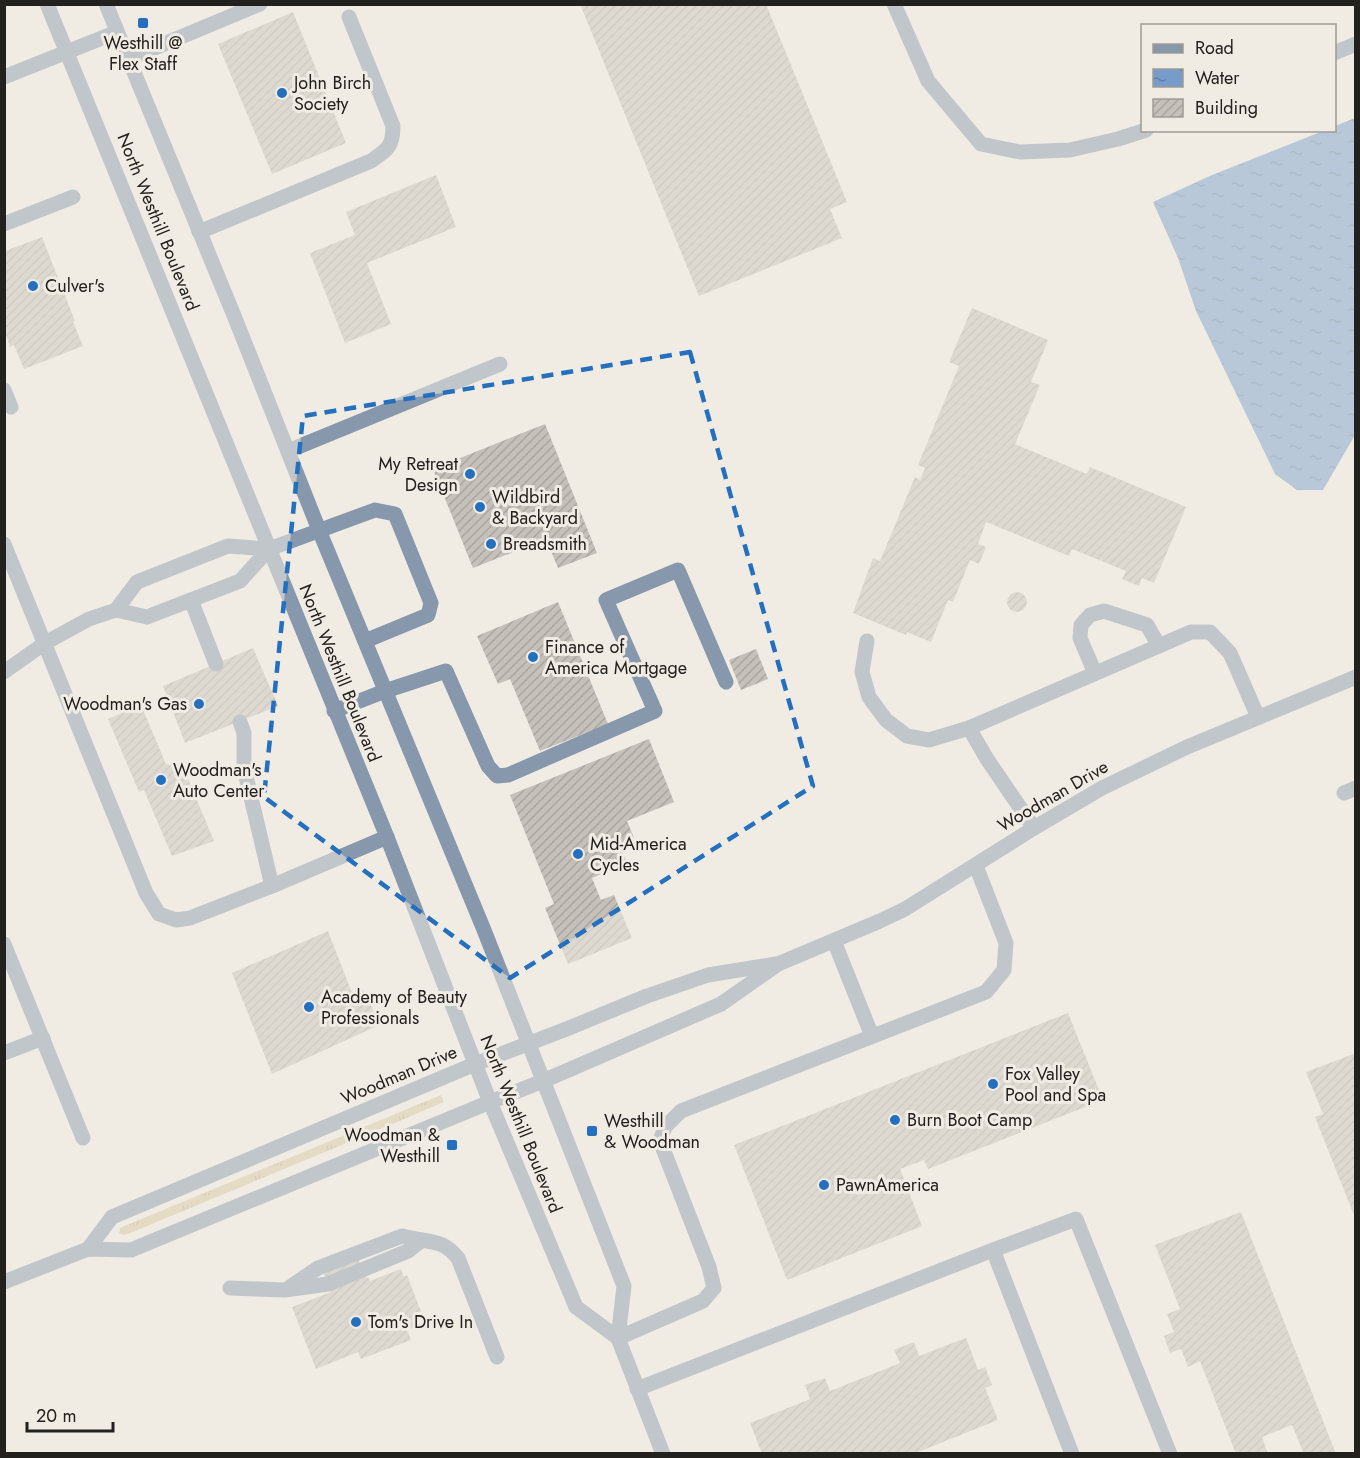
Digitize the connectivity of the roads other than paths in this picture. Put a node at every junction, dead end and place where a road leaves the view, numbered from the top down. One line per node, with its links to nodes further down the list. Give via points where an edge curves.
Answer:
1 (47, 4): 8 (street, North Westhill Boulevard)
2 (106, 4): 6 (street, North Westhill Boulevard)
3 (260, 4): 10 (street)
4 (894, 4): 12 (street, via 928,81 981,144 1020,152 1070,150)
5 (349, 17): 15 (street, via 393,126 388,149 371,161)
6 (117, 32): 8 (street); 10 (street, North Westhill Boulevard)
7 (1356, 44): 9 (street)
8 (67, 52): 11 (street); 22 (street, North Westhill Boulevard)
9 (1336, 53)
10 (128, 59): 15 (street, North Westhill Boulevard)
11 (4, 77)
12 (1141, 132)
13 (73, 197): 14 (street)
14 (4, 224)
15 (199, 232): 19 (street, North Westhill Boulevard)
16 (500, 363): 19 (street)
17 (4, 390): 18 (street)
18 (11, 407)
19 (288, 451): 20 (street, North Westhill Boulevard)
20 (318, 530): 22 (street); 25 (street, North Westhill Boulevard); 25 (street, via 375,510 395,514 431,603 429,615)
21 (4, 544): 27 (street)
22 (269, 549): 23 (street, via 240,581); 24 (street, via 228,546 137,582); 35 (street, North Westhill Boulevard)
23 (191, 600): 24 (street, via 147,617); 29 (street)
24 (116, 610): 27 (street, via 89,619)
25 (365, 641): 34 (street, North Westhill Boulevard)
26 (867, 641): 38 (street, via 862,672 869,697 886,720 907,736 929,740)
27 (45, 643): 30 (street); 42 (street, via 146,893 159,914 176,920 190,918)
28 (1159, 646): 31 (street); 31 (street, via 1147,625 1104,611 1090,615 1081,625 1080,638); 36 (street, via 1191,632 1210,632 1230,653)
29 (216, 664)
30 (4, 672)
31 (1095, 674): 38 (street)
32 (1356, 677): 36 (street, Woodman Drive)
33 (726, 682): 34 (street, via 678,570 606,600 655,711 508,775 497,776 488,766 446,671)
34 (385, 691): 35 (street); 48 (street, North Westhill Boulevard)
35 (334, 711): 40 (street, North Westhill Boulevard)
36 (1258, 717): 39 (street, Woodman Drive, via 1102,788)
37 (240, 722): 42 (street, via 244,733 244,768)
38 (969, 728): 39 (street)
39 (1034, 828): 41 (street, Woodman Drive)
40 (387, 837): 42 (street); 50 (street, North Westhill Boulevard)
41 (976, 866): 43 (street, Woodman Drive, via 905,909); 46 (street, via 1006,943 1004,970 986,992)
42 (272, 886)
43 (834, 940): 45 (street, Woodman Drive); 46 (street)
44 (4, 944): 47 (street)
45 (778, 964): 48 (street, Woodman Drive, via 708,975); 51 (street, Woodman Drive, via 721,1004)
46 (872, 1036): 58 (street, via 681,1112 665,1127 660,1141 714,1288 704,1301)
47 (43, 1038): 49 (street); 53 (street)
48 (529, 1043): 50 (street, Woodman Drive); 51 (street, North Westhill Boulevard)
49 (4, 1053)
50 (475, 1064): 52 (street, North Westhill Boulevard); 54 (street, Woodman Drive, via 112,1217)
51 (543, 1081): 52 (street, Woodman Drive); 58 (street, North Westhill Boulevard, via 624,1286)
52 (490, 1102): 54 (street, Woodman Drive, via 131,1250); 58 (street, North Westhill Boulevard, via 576,1307)
53 (83, 1138)
54 (88, 1249): 56 (street, Woodman Drive)
55 (993, 1250): 60 (street); 62 (street); 63 (street, via 1076,1220)
56 (4, 1282)
57 (231, 1288): 59 (street, via 285,1290 328,1284 408,1251 422,1240 441,1243 458,1258)
58 (618, 1338): 60 (street, North Westhill Boulevard)
59 (497, 1357)
60 (637, 1389): 61 (street, North Westhill Boulevard)
61 (663, 1454)
62 (1072, 1454)
63 (1170, 1454)

